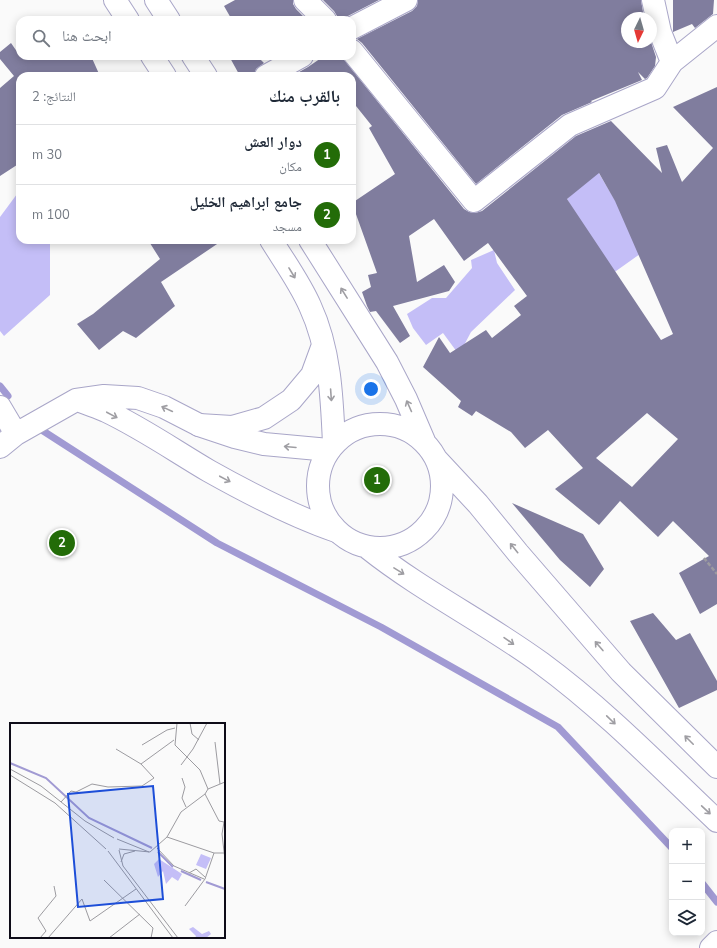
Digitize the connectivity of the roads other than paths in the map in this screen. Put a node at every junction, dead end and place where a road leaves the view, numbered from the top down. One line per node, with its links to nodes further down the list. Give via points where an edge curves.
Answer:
1 (115, 0): 6 (main road)
2 (156, 0): 7 (main road)
3 (305, 0): 8 (main road)
4 (406, 0): 9 (main road)
5 (653, 0): 15 (main road, via 660,32)
6 (125, 16)
7 (166, 16)
8 (321, 16)
9 (356, 26)
10 (717, 26): 15 (main road)
11 (356, 56): 15 (main road, via 474,201 570,125 655,88)
12 (155, 60): 16 (main road)
13 (196, 60): 17 (main road)
14 (295, 60): 18 (main road)
15 (672, 62)
16 (162, 72)
17 (203, 72)
18 (273, 72)
19 (273, 244): 21 (main road, one-way to 21, via 310,306)
20 (313, 244): 26 (main road, one-way to 20, via 387,362)
21 (323, 344): 24 (main road, via 312,375 292,400 264,418 232,427); 27 (main road, one-way to 27, via 330,379)
22 (76, 400): 24 (main road, one-way to 22, via 164,407 138,398 104,396); 25 (main road); 29 (main road, one-way to 29, via 106,411 276,507)
23 (0, 407): 25 (main road)
24 (199, 425): 27 (main road, one-way to 24, via 264,444 235,438)
25 (8, 440)
26 (424, 441): 27 (main road, via 411,431 395,425 378,424 362,426 346,433); 28 (main road)
27 (331, 447): 29 (main road, via 321,466 317,483 319,500 326,517)
28 (437, 460): 30 (main road, via 443,478 442,498 435,517 423,532 407,543 387,548); 31 (main road, one-way to 28, via 621,672 478,504)
29 (336, 531): 30 (main road)
30 (368, 548): 32 (main road, one-way to 32, via 390,565 502,636 597,707)
31 (717, 767)
32 (717, 821)
33 (717, 942): 34 (main road)
34 (710, 948)

